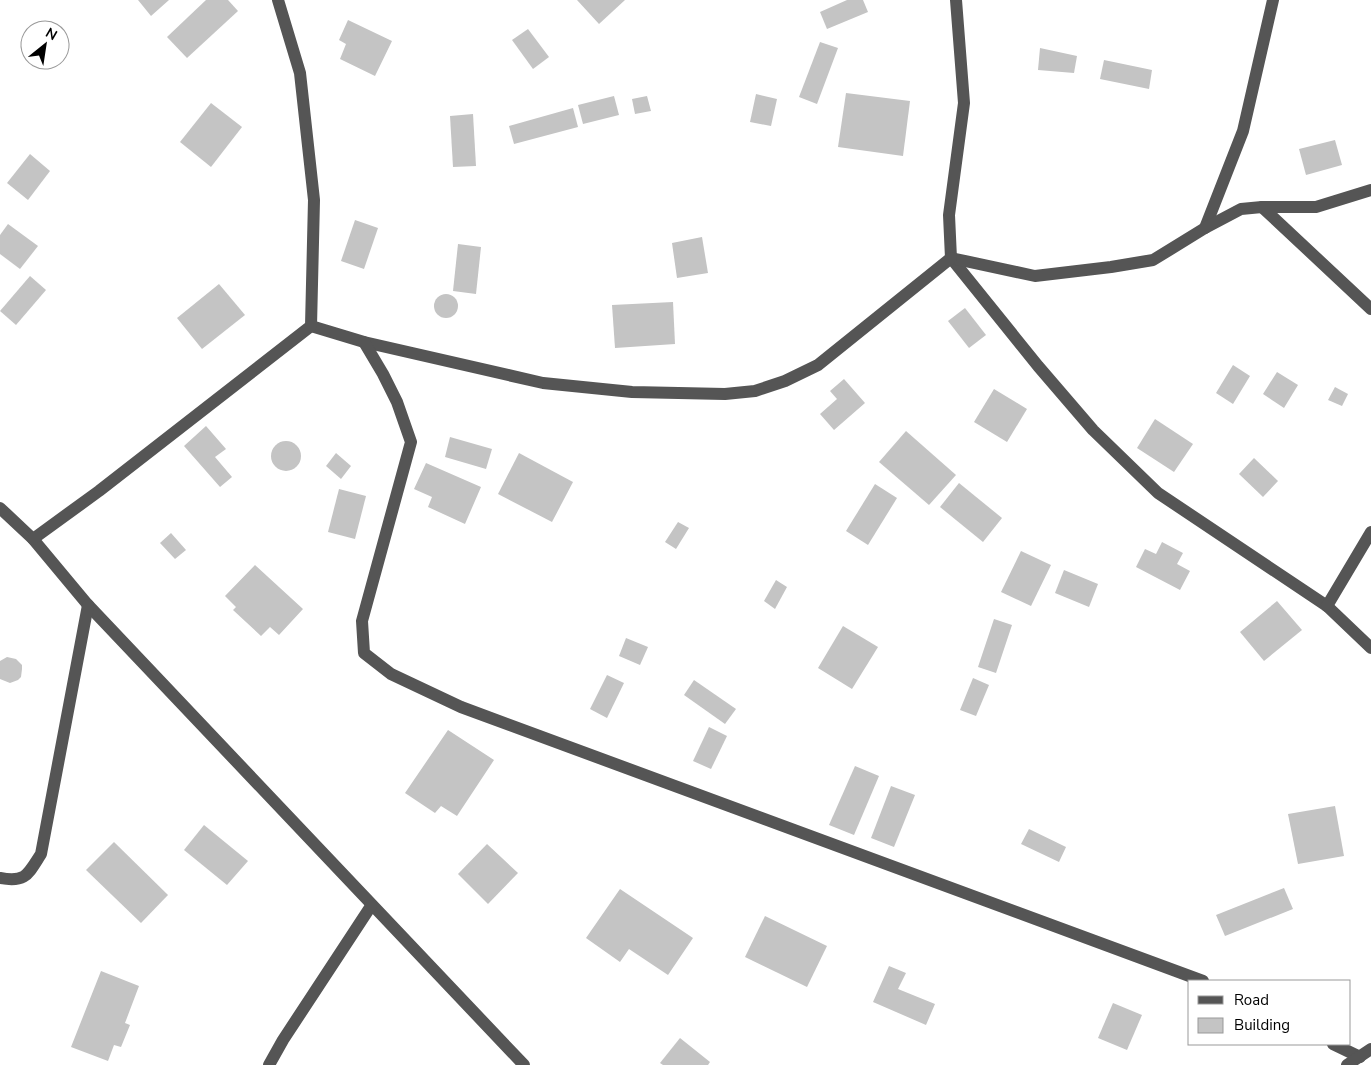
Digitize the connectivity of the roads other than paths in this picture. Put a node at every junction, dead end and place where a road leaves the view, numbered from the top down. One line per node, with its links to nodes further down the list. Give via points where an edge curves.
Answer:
1 (278, 0): 9 (street, via 300,73 314,200)
2 (956, 0): 7 (street, via 964,103 949,215)
3 (1273, 0): 6 (street, via 1242,131)
4 (1371, 190): 5 (street, via 1316,208)
5 (1262, 207): 6 (street, via 1241,209); 8 (street)
6 (1205, 228): 7 (street, via 1153,260 1112,267 1035,276)
7 (950, 258): 10 (street, via 818,365 755,391 725,394 632,392 543,383); 15 (street, via 1093,430 1158,493)
8 (1371, 309)
9 (311, 326): 10 (street); 13 (street)
10 (364, 342): 19 (street, via 383,374 411,442 362,621 364,653 391,674 461,707)
11 (0, 508): 13 (street)
12 (1371, 532): 15 (street)
13 (33, 539): 14 (street)
14 (88, 605): 17 (street, via 41,854 28,875 13,881); 18 (street)
15 (1327, 606): 16 (street)
16 (1371, 648)
17 (0, 878)
18 (371, 906): 23 (street); 24 (street)
19 (1200, 980)
20 (1335, 1045): 22 (street)
21 (1371, 1049): 22 (street)
22 (1360, 1057): 25 (street)
23 (269, 1065)
24 (524, 1065)
25 (1347, 1065)

